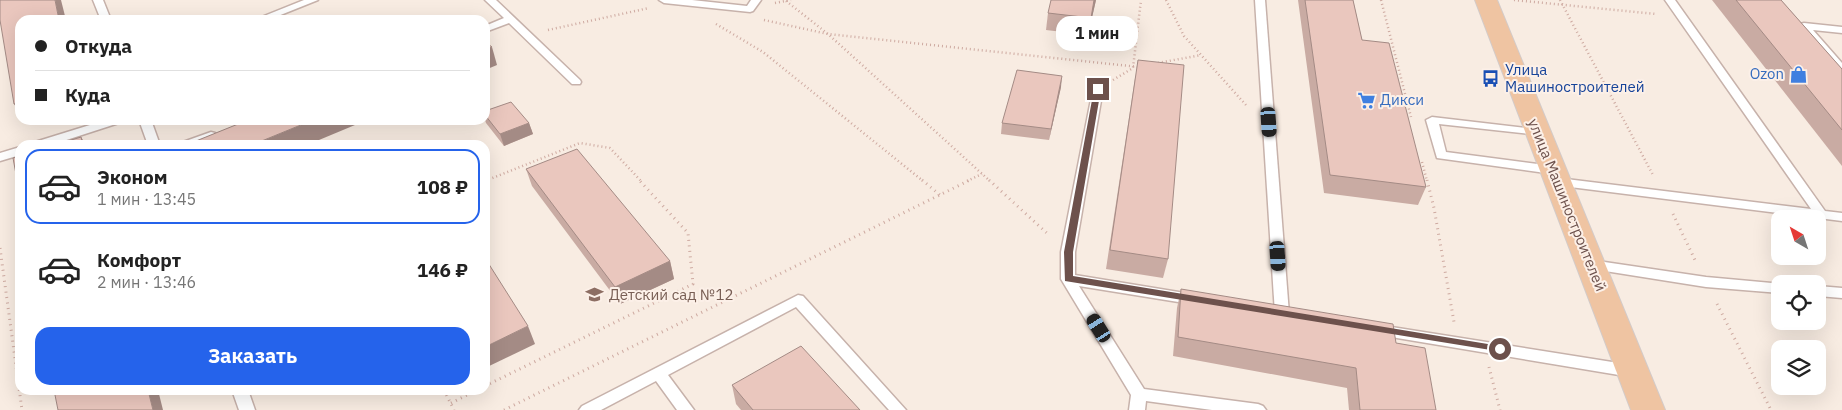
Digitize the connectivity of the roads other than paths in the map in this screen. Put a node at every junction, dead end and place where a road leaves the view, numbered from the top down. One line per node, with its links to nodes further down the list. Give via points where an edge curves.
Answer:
1 (112, 0): 9 (lane)
2 (314, 0): 11 (lane)
3 (490, 0): 12 (lane)
4 (664, 0): 5 (lane, via 750,8)
5 (756, 0)
6 (1260, 0): 38 (lane, via 1287,314)
7 (1486, 0): 21 (main road, улица Машиностроителей)
8 (1670, 0): 29 (lane)
9 (99, 2): 10 (lane)
10 (104, 15)
11 (273, 15)
12 (511, 19): 13 (lane); 16 (lane)
13 (490, 27)
14 (1842, 30): 15 (lane, via 1804,26)
15 (1842, 70)
16 (576, 82)
17 (1098, 89): 33 (lane, via 1068,252)
18 (102, 125): 22 (lane)
19 (147, 125): 23 (lane)
20 (224, 131): 24 (lane)
21 (1538, 132): 27 (main road, улица Машиностроителей); 27 (lane, via 1432,120 1441,155)
22 (55, 140)
23 (152, 140)
24 (200, 140)
25 (15, 152): 26 (lane)
26 (0, 157)
27 (1556, 176): 28 (lane); 32 (main road, улица Машиностроителей)
28 (1793, 210)
29 (1818, 210)
30 (1826, 215): 31 (lane)
31 (1842, 217)
32 (1591, 265): 34 (lane, via 1706,282); 40 (main road, улица Машиностроителей)
33 (1068, 278): 37 (lane); 42 (lane)
34 (1771, 287)
35 (1826, 292): 36 (lane)
36 (1842, 293)
37 (1214, 302)
38 (1263, 310)
39 (1367, 328): 40 (lane)
40 (1633, 371): 50 (main road, улица Машиностроителей)
41 (658, 372): 45 (lane); 46 (lane); 47 (lane, via 798,300)
42 (1139, 394): 48 (lane); 49 (lane)
43 (242, 395): 44 (lane)
44 (247, 410)
45 (586, 410)
46 (686, 410)
47 (898, 410)
48 (1137, 410)
49 (1258, 410)
50 (1648, 410)

